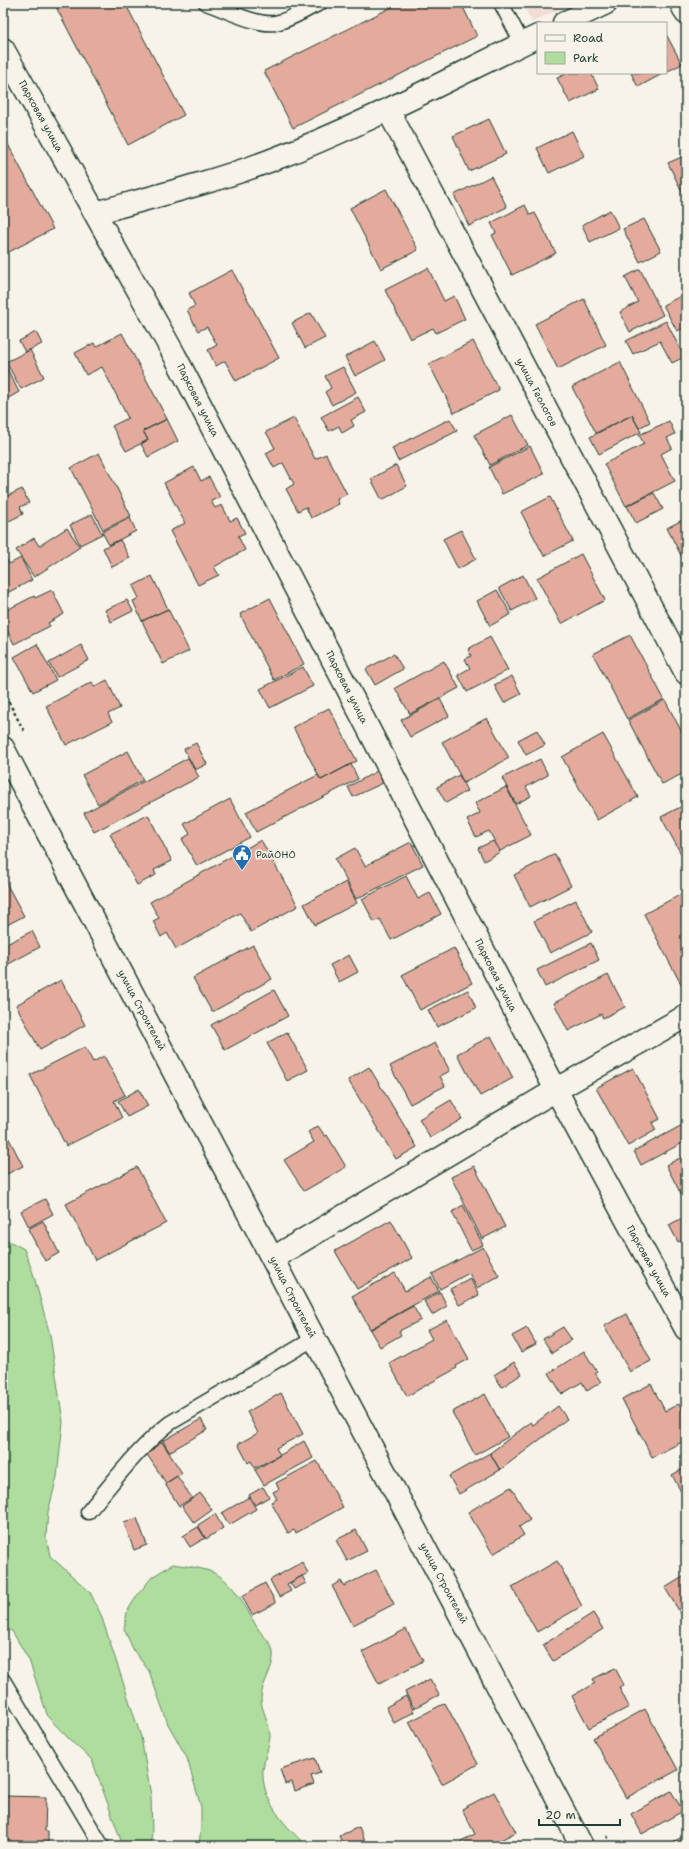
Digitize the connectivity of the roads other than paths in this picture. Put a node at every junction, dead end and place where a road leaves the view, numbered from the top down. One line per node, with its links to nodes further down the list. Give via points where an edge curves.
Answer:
1 (206, 3): 2 (lane, via 260,22 273,23 286,20)
2 (320, 3)
3 (502, 3): 8 (lane)
4 (606, 3): 7 (street)
5 (681, 3): 6 (street)
6 (686, 13)
7 (566, 22)
8 (530, 39): 10 (street)
9 (3, 49): 11 (street, Парковая улица)
10 (388, 110): 11 (street, via 269,161); 12 (street, улица Геологов)
11 (95, 213): 15 (street, Парковая улица, via 175,356)
12 (686, 673)
13 (3, 748): 16 (street, улица Строителей)
14 (686, 1016): 15 (street)
15 (556, 1090): 16 (street); 17 (street, Парковая улица)
16 (273, 1258): 18 (street, улица Строителей)
17 (686, 1329)
18 (315, 1338): 19 (lane, via 170,1423 154,1436); 22 (street, улица Строителей)
19 (88, 1512)
20 (3, 1680): 21 (lane)
21 (102, 1846)
22 (582, 1846)

